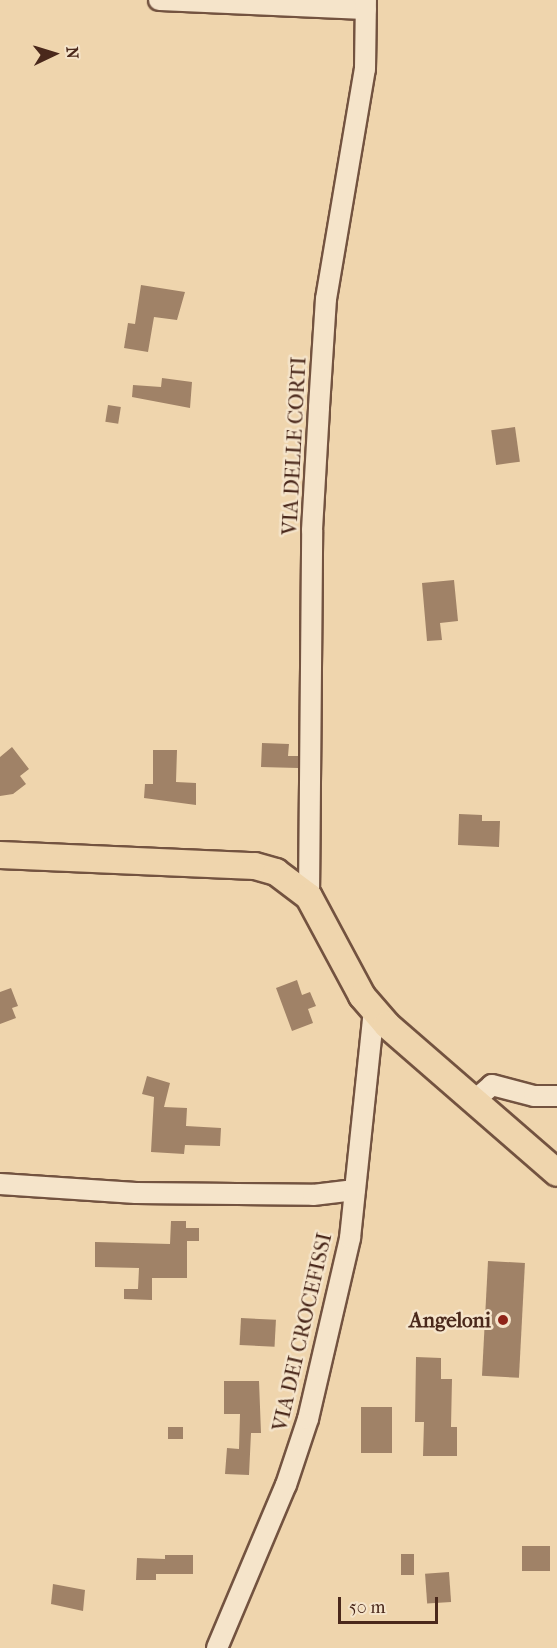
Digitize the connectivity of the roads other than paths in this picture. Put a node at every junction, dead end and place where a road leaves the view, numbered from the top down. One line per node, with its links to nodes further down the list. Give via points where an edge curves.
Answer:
1 (159, 0): 2 (street)
2 (366, 5): 4 (street, VIA DELLE CORTI, via 365,69 326,299 319,407 312,530)
3 (0, 855): 4 (main road, via 261,867 296,885)
4 (309, 897): 5 (main road)
5 (374, 1011): 7 (main road, via 399,1037); 10 (street, VIA DEI CROCEFISSI)
6 (557, 1096): 7 (street, via 534,1096 492,1084)
7 (476, 1099): 8 (main road)
8 (557, 1173)
9 (0, 1184): 10 (street, via 136,1193 313,1195)
10 (355, 1190): 11 (street, VIA DEI CROCEFISSI, via 338,1293 303,1438)
11 (217, 1648)

